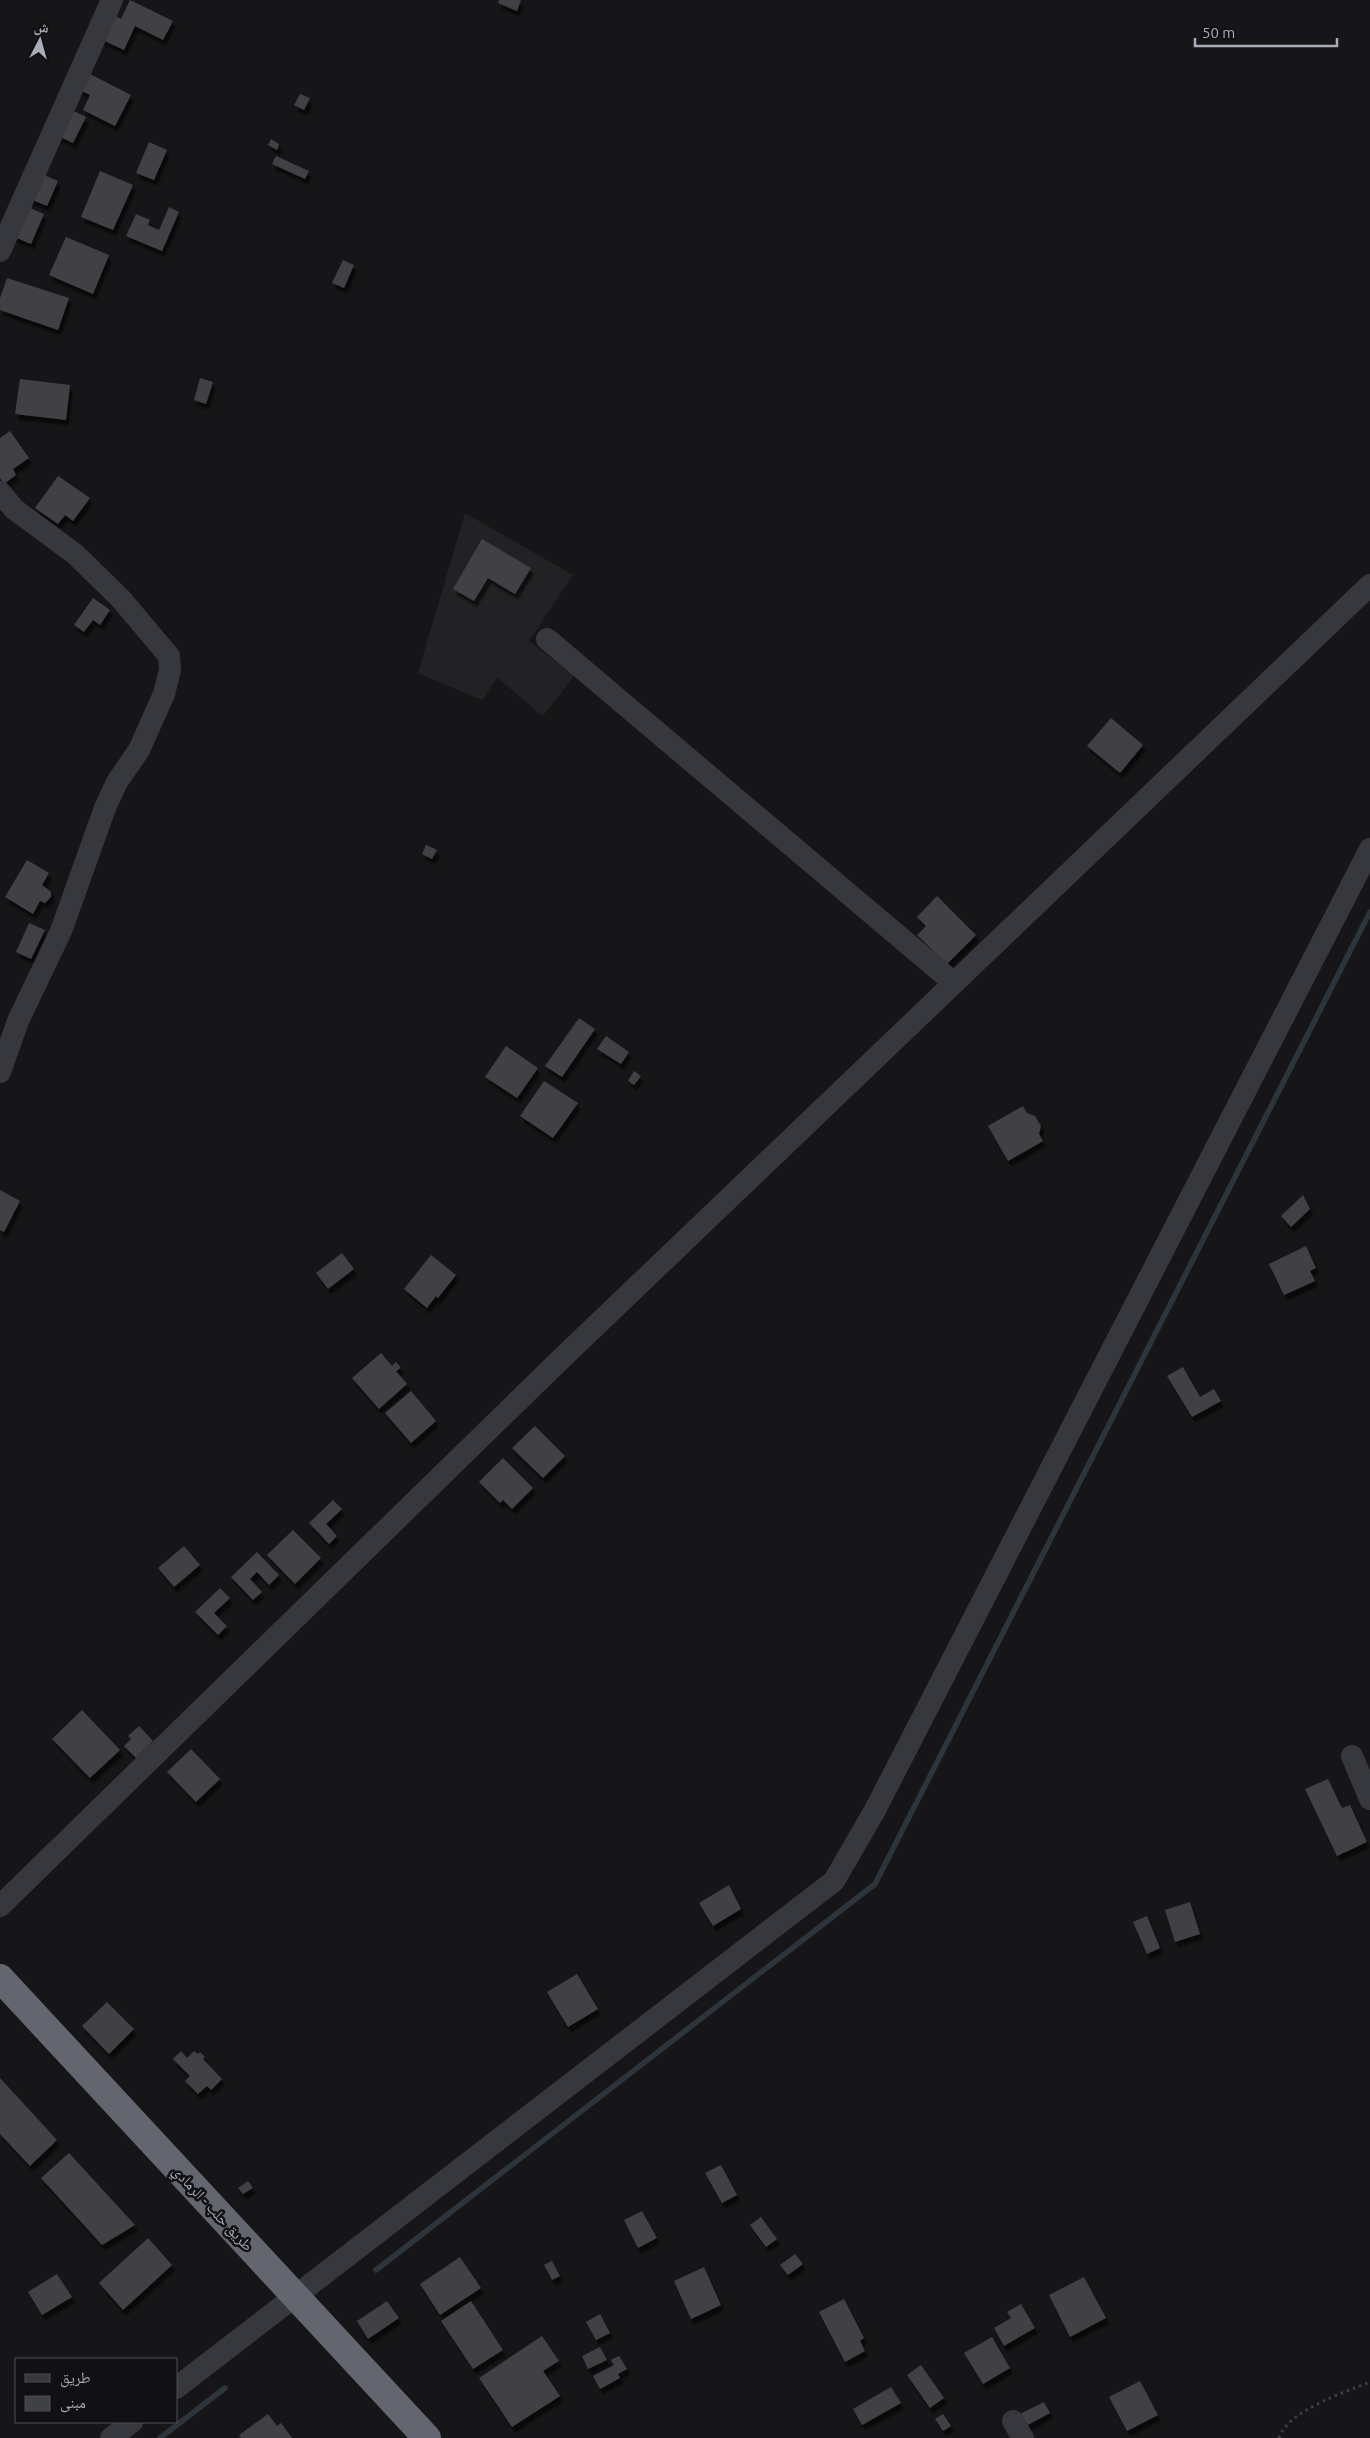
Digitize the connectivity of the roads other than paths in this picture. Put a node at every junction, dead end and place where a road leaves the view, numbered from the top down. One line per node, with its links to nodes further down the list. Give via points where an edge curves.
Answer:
1 (112, 0): 2 (street)
2 (0, 250)
3 (0, 492): 8 (street, via 14,509 75,554 121,599 169,656 170,670 164,694 138,750 105,808 61,931 18,1021)
4 (1370, 585): 7 (street)
5 (547, 639): 7 (street)
6 (1370, 849): 13 (street, via 875,1810 834,1881)
7 (954, 983): 11 (street, via 553,1367)
8 (0, 1072)
9 (1352, 1756): 10 (street)
10 (1370, 1799)
11 (0, 1906)
12 (0, 1978): 13 (highway, طريق حلب - الرمادي)
13 (296, 2297): 14 (street); 17 (highway, طريق حلب - الرمادي)
14 (178, 2386)
15 (131, 2423): 16 (street)
16 (111, 2438)
17 (427, 2438)

